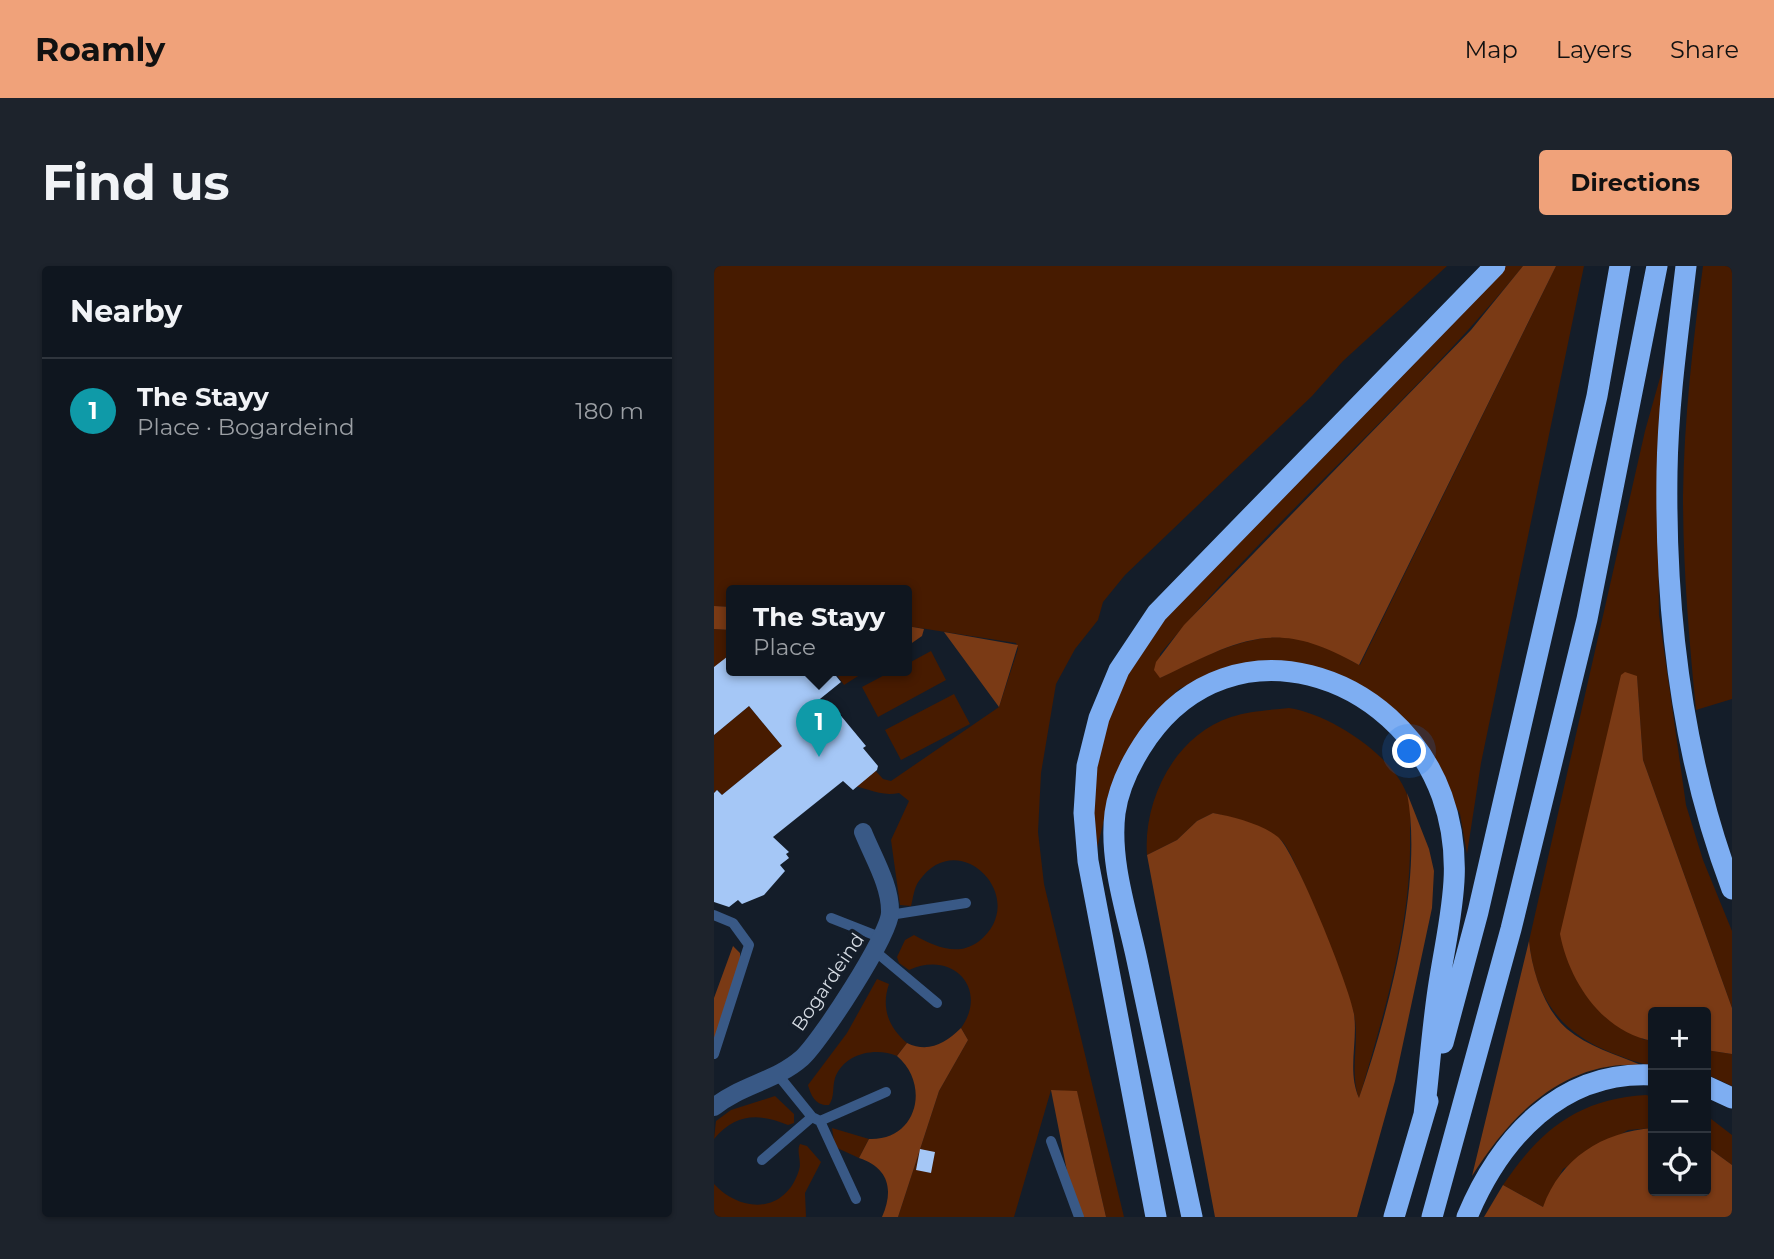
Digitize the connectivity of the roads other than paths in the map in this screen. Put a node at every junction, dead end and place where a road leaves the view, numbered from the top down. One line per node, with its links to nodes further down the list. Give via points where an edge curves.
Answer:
1 (1495, 266): 26 (highway, via 1157,613 1119,670 1099,718 1087,766 1085,837)
2 (1620, 266): 20 (highway, via 1597,396 1478,912)
3 (1657, 266): 29 (highway, via 1587,619 1511,929)
4 (1686, 266): 6 (highway, via 1667,471 1671,591 1687,727 1717,849)
5 (863, 832): 9 (street, Bogardeind, via 888,894)
6 (1732, 889)
7 (966, 903): 9 (lane)
8 (714, 915): 13 (lane, via 733,923 749,945)
9 (890, 915): 11 (street, Bogardeind)
10 (831, 918): 11 (lane)
11 (879, 945): 12 (lane); 15 (street, Bogardeind, via 804,1056)
12 (937, 1003)
13 (714, 1054)
14 (1648, 1074): 30 (highway, via 1601,1079 1550,1104 1510,1140)
15 (778, 1075): 19 (street, Bogardeind, via 732,1092); 21 (lane)
16 (1711, 1088): 18 (highway)
17 (886, 1092): 21 (lane)
18 (1732, 1098)
19 (714, 1107)
20 (1424, 1115): 27 (highway, via 1438,990 1456,891 1454,843 1433,775 1392,718 1336,682 1311,674 1263,671 1217,683 1188,698 1155,728 1125,776 1115,821 1119,874); 28 (highway)
21 (816, 1119): 23 (lane); 24 (lane)
22 (1051, 1141): 25 (lane)
23 (762, 1160)
24 (856, 1199)
25 (1079, 1217)
26 (1156, 1217)
27 (1192, 1217)
28 (1394, 1217)
29 (1432, 1217)
30 (1467, 1217)

